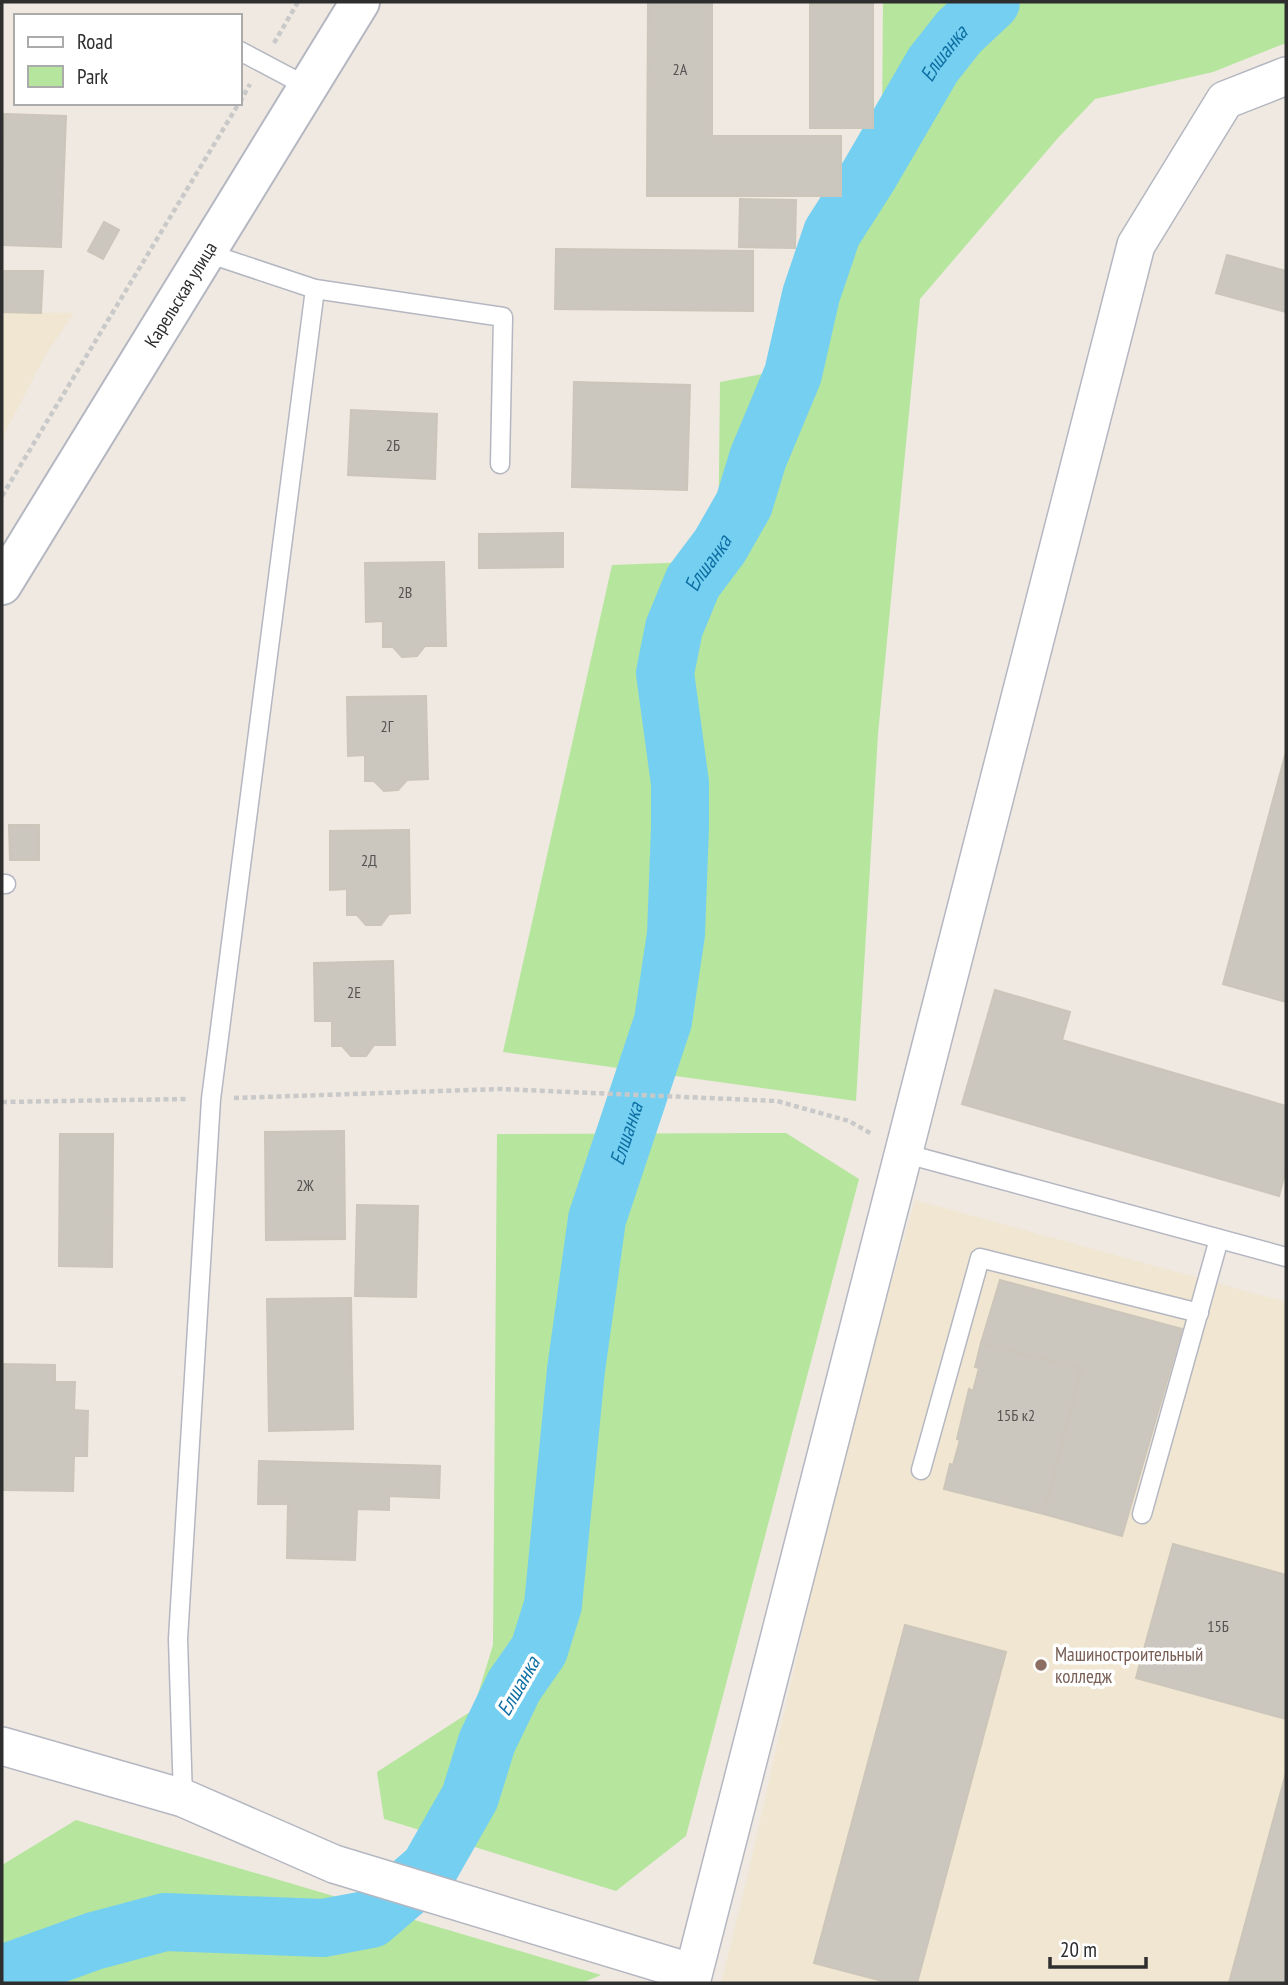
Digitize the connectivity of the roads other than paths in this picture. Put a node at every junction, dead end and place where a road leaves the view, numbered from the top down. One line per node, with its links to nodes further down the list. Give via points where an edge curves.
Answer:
1 (360, 2): 4 (street, Карельская улица)
2 (242, 52): 4 (lane)
3 (1286, 76): 9 (street, via 1225,100 1136,245)
4 (308, 87): 5 (street, Карельская улица)
5 (207, 253): 6 (lane); 8 (street, Карельская улица)
6 (315, 289): 7 (lane, via 503,317); 16 (lane, via 211,1099 178,1639)
7 (500, 464)
8 (2, 585)
9 (903, 1153): 10 (lane); 17 (street)
10 (1219, 1239): 11 (lane); 12 (lane)
11 (1286, 1257)
12 (1199, 1313): 13 (lane, via 980,1258); 14 (lane)
13 (921, 1470)
14 (1142, 1514)
15 (2, 1746): 16 (street)
16 (183, 1798): 17 (street, via 334,1864)
17 (692, 1978)

